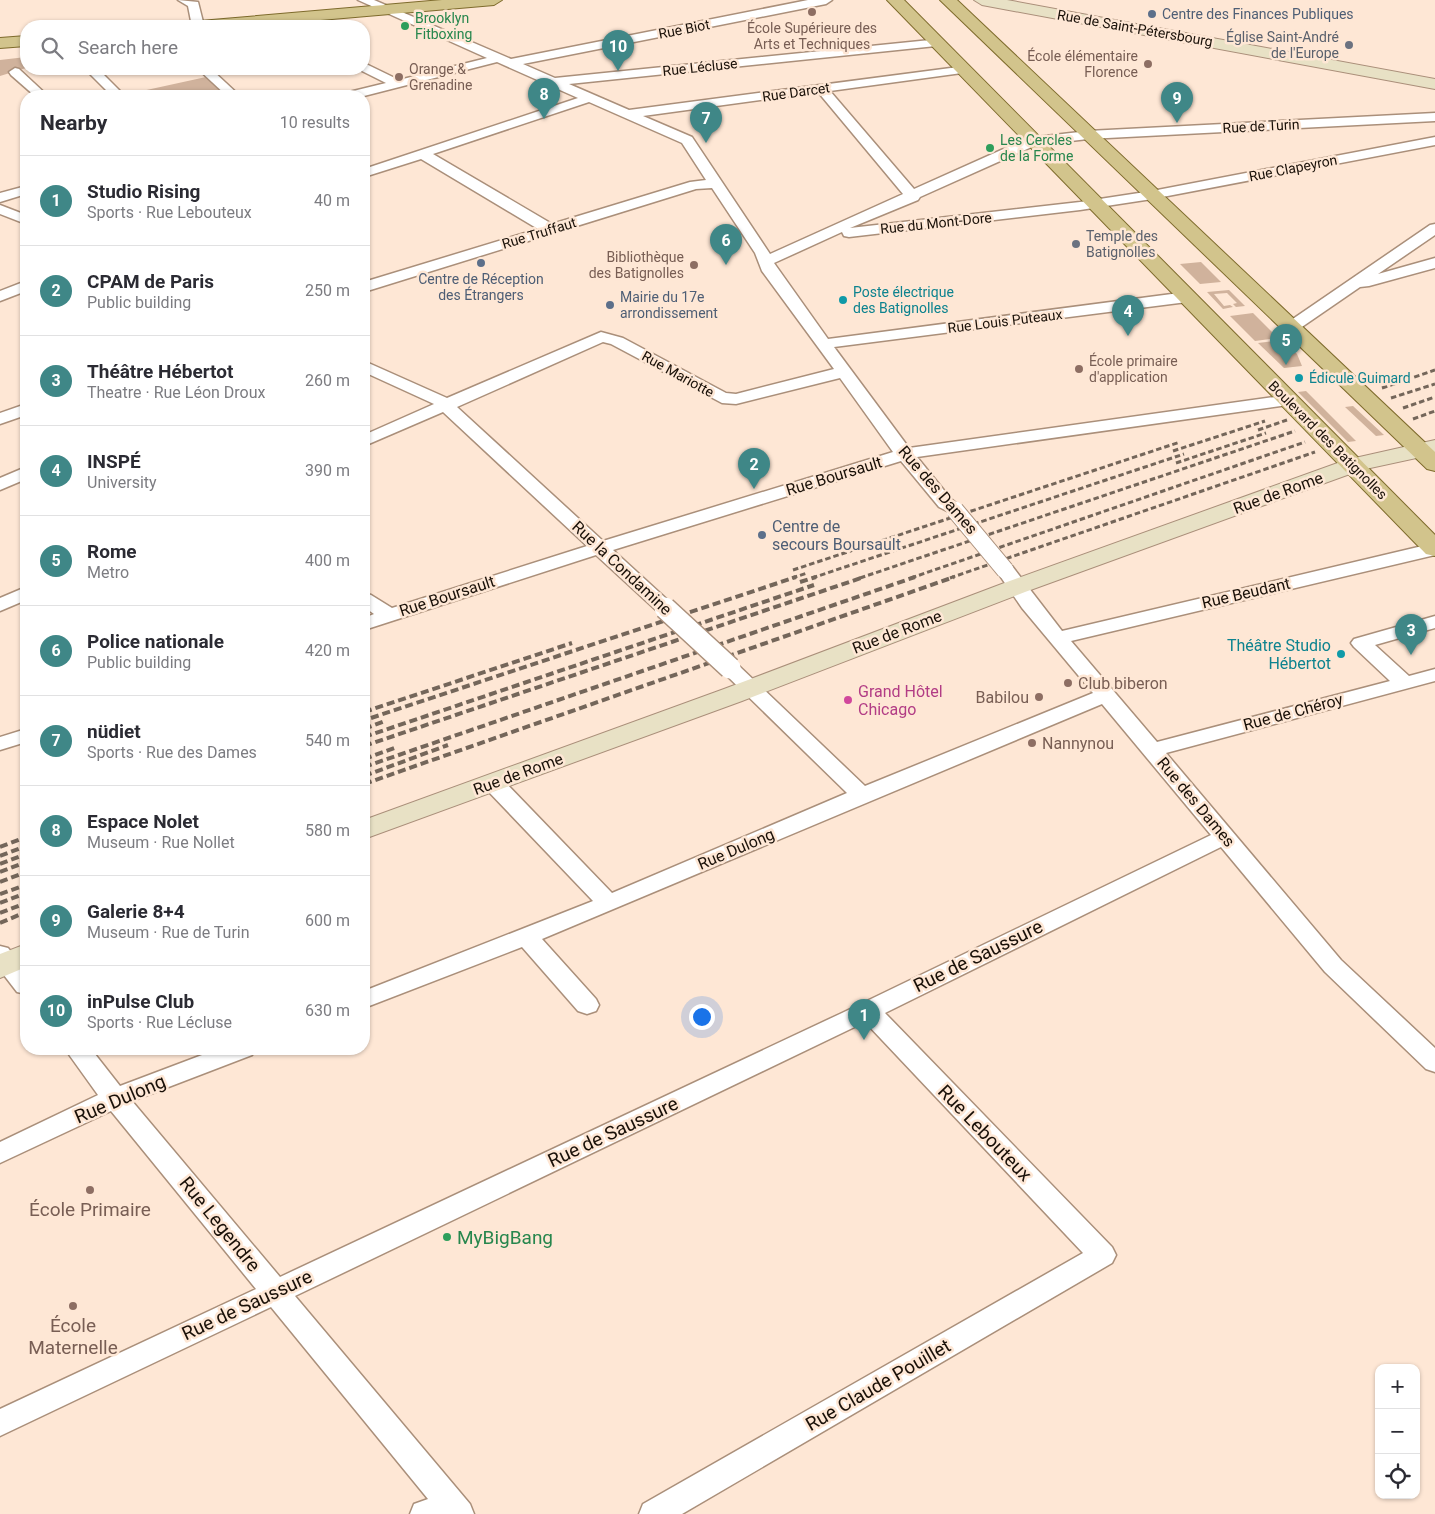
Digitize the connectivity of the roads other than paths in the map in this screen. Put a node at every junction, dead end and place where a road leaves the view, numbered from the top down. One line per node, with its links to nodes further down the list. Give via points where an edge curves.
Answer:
1 (184, 0): 9 (street, via 194,4)
2 (364, 0): 8 (street, Rue des Dames)
3 (494, 0): 8 (main road)
4 (826, 0): 14 (street, Rue Biot)
5 (895, 0): 12 (main road, Boulevard des Batignolles)
6 (948, 0): 31 (main road)
7 (982, 0): 22 (main road, Rue de Saint-Pétersbourg)
8 (386, 10): 10 (main road); 14 (street, Rue des Dames)
9 (198, 20)
10 (304, 20)
11 (20, 41): 13 (main road)
12 (936, 42): 16 (main road, Boulevard des Batignolles); 20 (street, Rue Lécluse)
13 (0, 43)
14 (506, 61): 20 (street, Rue des Dames); 21 (street, Rue Biot)
15 (370, 69): 21 (street)
16 (962, 70): 23 (street, Rue Darcet); 32 (main road, Boulevard des Batignolles)
17 (15, 72): 24 (street)
18 (97, 75): 25 (street)
19 (211, 75): 26 (street)
20 (554, 82): 28 (street, Rue des Dames)
21 (398, 84): 27 (street, Rue Biot)
22 (1435, 84)
23 (822, 88): 29 (street, Rue Darcet); 39 (street)
24 (35, 90)
25 (113, 90)
26 (227, 90)
27 (370, 91)
28 (590, 98): 29 (street, Rue des Dames); 34 (street)
29 (629, 114): 36 (street, Rue des Dames, via 691,143)
30 (1435, 117): 31 (street, Rue de Turin)
31 (1088, 135): 32 (street); 38 (main road)
32 (1033, 141): 39 (street); 41 (main road, Boulevard des Batignolles)
33 (1435, 141): 38 (street, Rue Clapeyron)
34 (422, 154): 35 (street); 45 (street)
35 (370, 171)
36 (716, 182): 45 (street, Rue Truffaut); 46 (street, Rue des Dames)
37 (20, 192): 40 (street)
38 (1152, 195): 41 (street); 53 (main road)
39 (913, 196): 46 (street)
40 (0, 198)
41 (1094, 204): 46 (street, Rue du Mont-Dore, via 854,232); 52 (main road, Boulevard des Batignolles)
42 (0, 209): 43 (street)
43 (20, 217)
44 (1435, 228): 49 (street)
45 (551, 230): 48 (street, Rue Truffaut)
46 (773, 258): 54 (street, Rue des Dames, via 770,271)
47 (1435, 263): 49 (street)
48 (370, 284)
49 (1350, 287): 53 (street)
50 (20, 288): 51 (street)
51 (0, 296)
52 (1187, 298): 54 (street, Rue Louis Puteaux); 57 (main road, Boulevard des Batignolles)
53 (1290, 328): 63 (main road)
54 (823, 344): 56 (street, Rue des Dames)
55 (370, 369): 58 (street, Rue la Condamine)
56 (843, 372): 58 (street, Rue Mariotte, via 736,400 722,398 617,341 601,337); 62 (street, Rue des Dames)
57 (1289, 400): 62 (street, Rue Boursault); 64 (main road, Boulevard des Batignolles)
58 (445, 405): 61 (street); 67 (street, Rue la Condamine)
59 (20, 411): 60 (street)
60 (0, 419)
61 (370, 438)
62 (904, 454): 67 (street, Rue Boursault); 69 (street, Rue des Dames, bridge, via 945,503 956,510)
63 (1430, 454): 64 (main road, Rue de Rome)
64 (1354, 465): 68 (main road, Boulevard des Batignolles); 69 (main road, Rue de Rome)
65 (20, 475): 66 (street)
66 (0, 485)
67 (601, 549): 73 (street, Rue Boursault); 79 (street, Rue la Condamine, bridge)
68 (1435, 549): 76 (street, Rue Beudant)
69 (1010, 578): 76 (street, Rue des Dames); 79 (main road, Rue de Rome)
70 (20, 596): 72 (street)
71 (370, 603): 73 (street)
72 (0, 605)
73 (389, 615): 74 (street, Rue Boursault)
74 (370, 622)
75 (1435, 622): 78 (street, via 1361,643)
76 (1058, 638): 80 (street, Rue des Dames)
77 (1435, 675): 78 (street, Rue de Chéroy)
78 (1405, 683): 83 (street, Rue de Chéroy)
79 (751, 688): 84 (main road, Rue de Rome); 85 (street, Rue la Condamine)
80 (1106, 695): 83 (street, Rue des Dames); 85 (street, Rue Dulong)
81 (20, 737): 82 (street)
82 (0, 744)
83 (1152, 750): 87 (street, Rue des Dames)
84 (494, 784): 86 (main road, Rue de Rome); 88 (street)
85 (862, 795): 88 (street, Rue Dulong)
86 (370, 828)
87 (1224, 837): 92 (street, Rue de Saussure); 95 (street, Rue des Dames, via 1334,966)
88 (609, 903): 89 (street, Rue Dulong)
89 (525, 934): 90 (street, Rue Dulong); 91 (street)
90 (370, 998)
91 (587, 1004)
92 (868, 1010): 98 (street, Rue Lebouteux); 99 (street, Rue de Saussure)
93 (82, 1055): 96 (street, Rue Legendre)
94 (227, 1055): 96 (street, Rue Dulong)
95 (1435, 1063)
96 (115, 1098): 97 (street, Rue Dulong); 99 (street, Rue Legendre)
97 (0, 1153)
98 (1102, 1255): 102 (street, Rue Claude Pouillet)
99 (275, 1291): 100 (street, Rue de Saussure); 101 (street, Rue Legendre)
100 (0, 1423)
101 (445, 1511)
102 (654, 1514)

